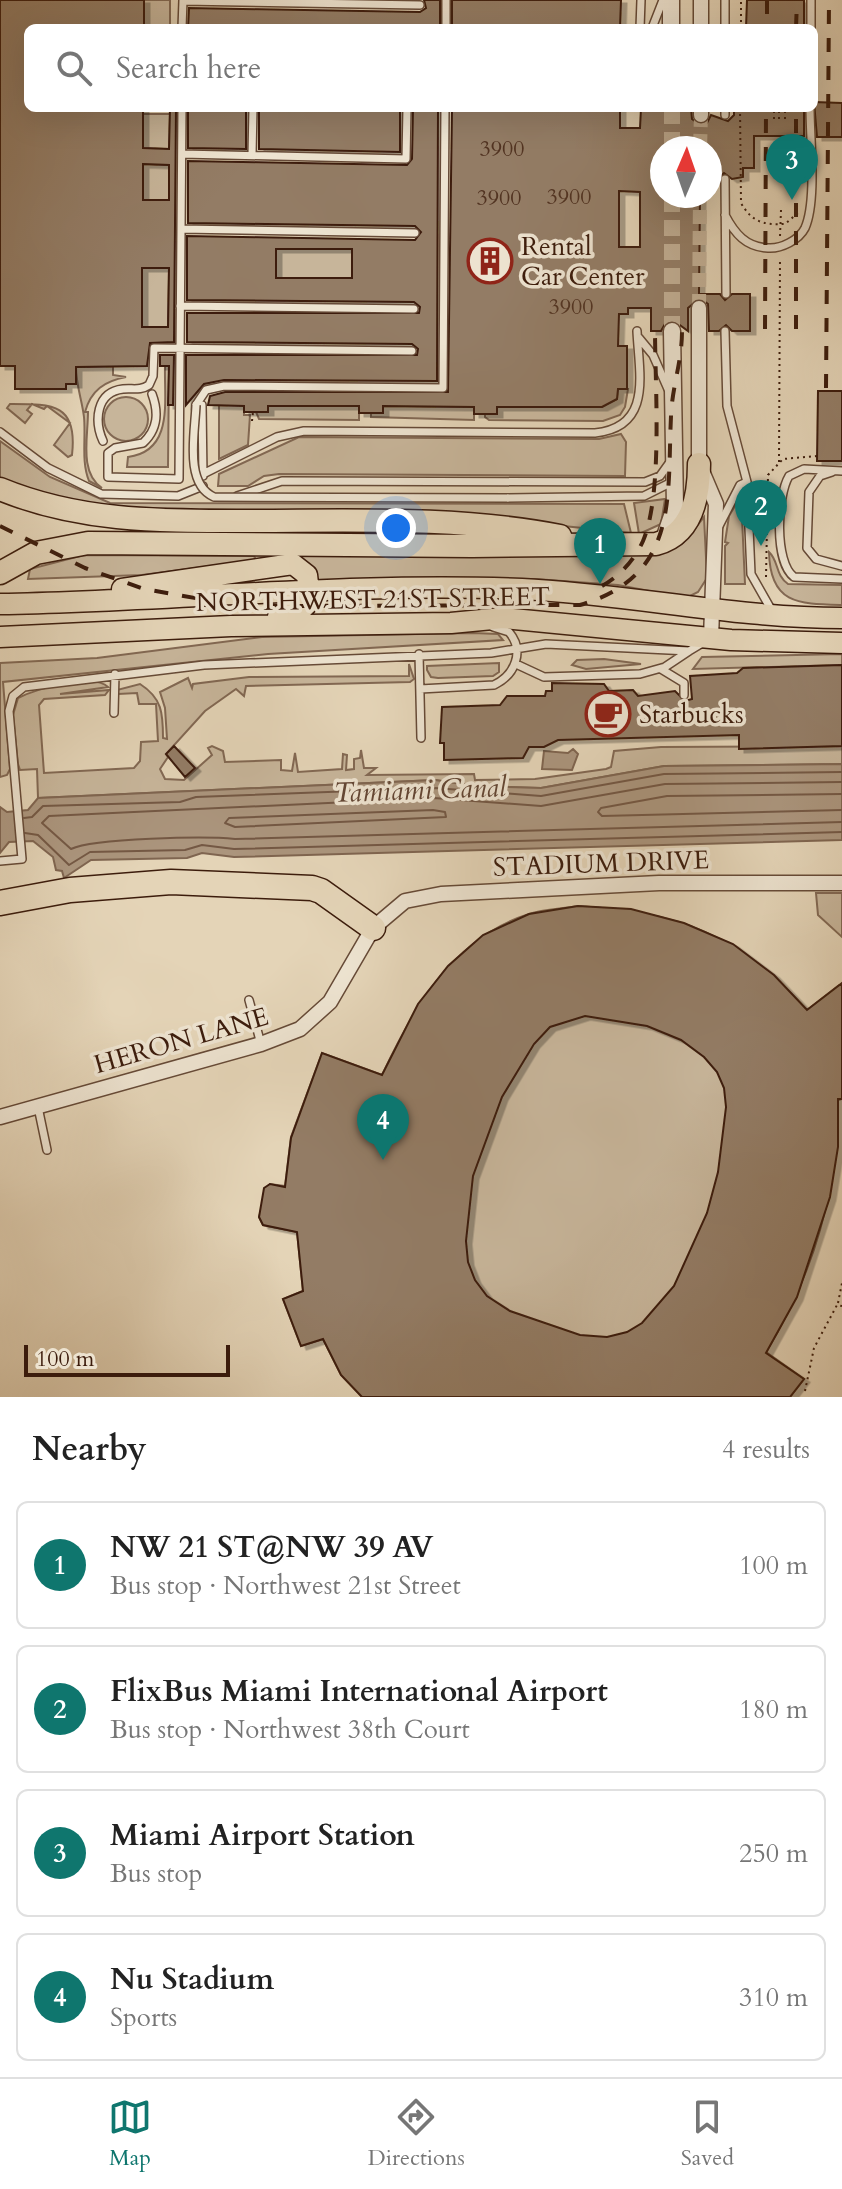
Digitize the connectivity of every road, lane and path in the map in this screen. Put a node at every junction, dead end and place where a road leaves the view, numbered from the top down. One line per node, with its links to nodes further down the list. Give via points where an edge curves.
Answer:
1 (446, 0): 12 (lane)
2 (641, 0): 13 (lane)
3 (663, 0): 14 (lane)
4 (671, 0): 15 (street)
5 (701, 0): 16 (street)
6 (725, 0): 17 (lane)
7 (741, 0): 18 (path)
8 (811, 0): 19 (lane)
9 (183, 1): 10 (lane); 11 (lane)
10 (420, 5)
11 (182, 24)
12 (446, 24)
13 (640, 24)
14 (654, 24)
15 (671, 24)
16 (701, 24)
17 (725, 24)
18 (741, 24)
19 (811, 24)
20 (182, 112): 32 (lane)
21 (253, 112): 33 (lane)
22 (407, 112): 33 (lane, via 406,159)
23 (445, 112): 53 (lane, via 443,388 224,386 206,390)
24 (740, 112): 38 (path, via 741,203 759,223)
25 (774, 112): 29 (path)
26 (779, 112): 30 (path)
27 (785, 112): 31 (path)
28 (810, 112): 37 (lane, via 809,200 800,235 775,248 754,246 735,232)
29 (774, 119)
30 (779, 119)
31 (785, 119)
32 (182, 154): 33 (lane); 39 (lane)
33 (252, 155)
34 (725, 179): 37 (lane)
35 (800, 206): 38 (path, via 792,221)
36 (781, 210): 38 (path)
37 (725, 215): 43 (lane)
38 (780, 225): 41 (path)
39 (181, 229): 40 (lane); 44 (lane)
40 (415, 233)
41 (780, 238)
42 (780, 254): 59 (path)
43 (726, 294)
44 (180, 306): 46 (lane); 49 (lane)
45 (699, 308): 60 (street)
46 (414, 309)
47 (672, 331): 52 (street)
48 (725, 331): 64 (lane, via 727,406)
49 (180, 348): 50 (lane); 51 (lane, via 179,479 108,477 108,453 150,437 156,418); 57 (lane, via 154,348 149,385 106,397 97,414)
50 (412, 351)
51 (152, 394)
52 (674, 402): 58 (street); 62 (lane, via 653,355 637,334 639,398 629,420 614,430 304,431 277,437)
53 (199, 405): 62 (lane); 63 (lane, bridge, via 196,478 214,497 644,496)
54 (253, 412): 55 (path)
55 (252, 421)
56 (0, 432): 65 (lane, via 48,468 101,494 178,496)
57 (103, 441)
58 (675, 451): 63 (street); 65 (lane, via 663,473 645,482 282,481 229,497)
59 (779, 462)
60 (699, 464): 67 (street, via 716,504); 68 (highway, via 699,492 691,515)
61 (839, 471): 70 (lane, via 820,476 809,492 807,548 816,559); 72 (lane, via 804,469 786,480 781,557 786,570 799,580)
62 (203, 474): 65 (lane)
63 (676, 478): 68 (street, via 675,507)
64 (747, 482): 67 (lane, via 733,496); 76 (lane, via 751,574)
65 (203, 486)
66 (0, 489): 69 (highway, via 124,520 478,525)
67 (716, 532): 75 (street)
68 (663, 542): 69 (highway)
69 (600, 546): 71 (highway, via 88,543 36,553)
70 (842, 566)
71 (0, 573)
72 (842, 579)
73 (312, 590): 74 (main road, NORTHWEST 21ST STREET); 75 (main road, NORTHWEST 21ST STREET, via 521,589); 79 (main road, via 310,601 297,612)
74 (4, 604)
75 (714, 610): 76 (main road, NORTHWEST 21ST STREET); 81 (street)
76 (775, 616): 77 (main road, NORTHWEST 21ST STREET)
77 (842, 618)
78 (451, 623): 79 (main road, NORTHWEST 21ST STREET); 81 (main road, NORTHWEST 21ST STREET, via 527,619); 83 (lane, via 506,630)
79 (231, 626): 80 (main road, NORTHWEST 21ST STREET)
80 (0, 637)
81 (711, 638): 82 (main road, NORTHWEST 21ST STREET); 84 (lane)
82 (842, 643)
83 (517, 648): 84 (lane, via 546,644); 85 (lane); 86 (lane)
84 (689, 651): 87 (lane)
85 (419, 654): 88 (lane); 89 (lane)
86 (516, 664): 87 (lane, via 544,677 640,674); 89 (lane, via 494,685)
87 (659, 668): 90 (lane, via 675,675)
88 (115, 674): 91 (lane); 93 (lane, via 30,686 13,696 9,711 22,859)
89 (420, 689): 92 (lane)
90 (686, 689)
91 (114, 713)
92 (421, 738)
93 (0, 861)
94 (842, 883): 96 (street, STADIUM DRIVE, via 659,883 441,894 405,901)
95 (0, 903): 96 (highway, via 70,890 171,882 312,888)
96 (373, 928): 98 (street, HERON LANE, via 330,1002 300,1029)
97 (249, 1000): 98 (lane)
98 (261, 1044): 99 (street, HERON LANE)
99 (38, 1107): 100 (street, HERON LANE); 101 (lane)
100 (0, 1117)
101 (47, 1150)
102 (842, 1283): 103 (path)
103 (837, 1305): 104 (path); 105 (path, via 814,1348)
104 (842, 1306)
105 (805, 1391)

